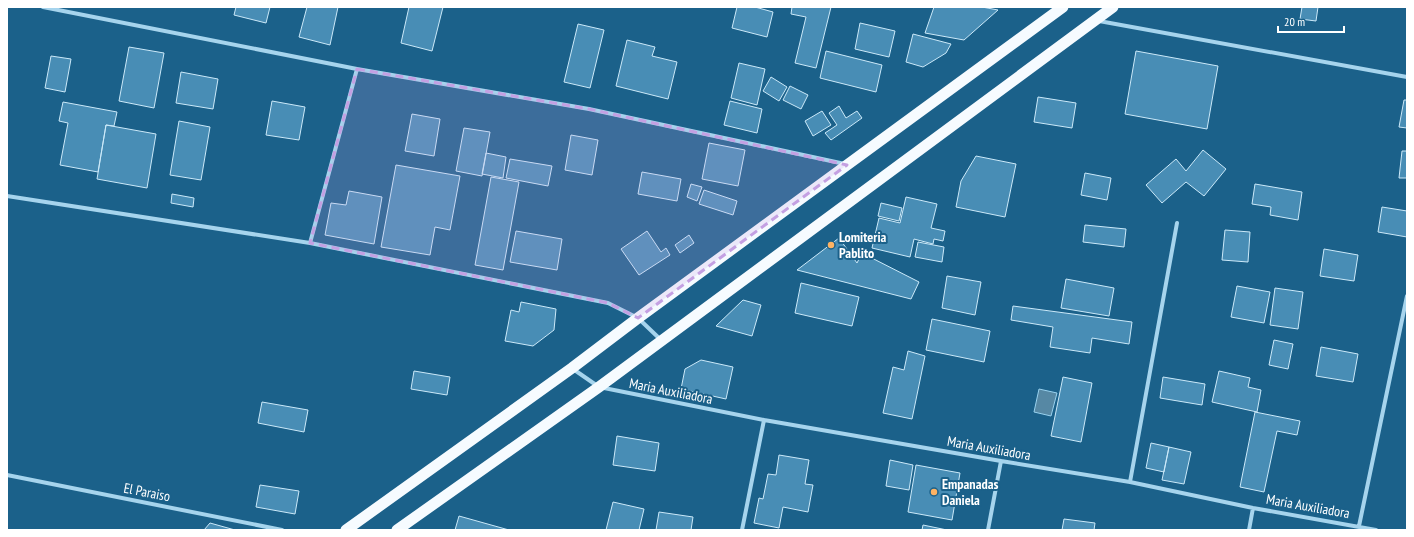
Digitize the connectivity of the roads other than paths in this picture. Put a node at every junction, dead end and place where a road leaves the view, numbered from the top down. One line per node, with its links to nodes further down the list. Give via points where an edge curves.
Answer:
1 (43, 7): 5 (street)
2 (1063, 7): 7 (highway)
3 (1113, 7): 4 (highway)
4 (1095, 20): 6 (street); 13 (highway)
5 (356, 69): 7 (street, via 589,109); 10 (street)
6 (1407, 77)
7 (847, 165): 12 (highway)
8 (7, 196): 10 (street)
9 (1177, 223): 19 (street)
10 (310, 243): 12 (street, via 608,303)
11 (1407, 296): 21 (street)
12 (638, 318): 13 (street); 14 (highway)
13 (661, 341): 15 (highway)
14 (572, 368): 15 (street); 23 (highway)
15 (599, 387): 16 (street, Maria Auxiliadora); 24 (highway)
16 (764, 420): 17 (street, Maria Auxiliadora); 25 (street)
17 (1001, 462): 19 (street, Maria Auxiliadora); 26 (street)
18 (7, 475): 22 (street, El Paraiso)
19 (1130, 482): 20 (street, Maria Auxiliadora)
20 (1253, 508): 21 (street, Maria Auxiliadora); 27 (street)
21 (1359, 526): 28 (street, Maria Auxiliadora)
22 (282, 530)
23 (346, 530)
24 (397, 530)
25 (742, 530)
26 (988, 530)
27 (1249, 530)
28 (1376, 530)

